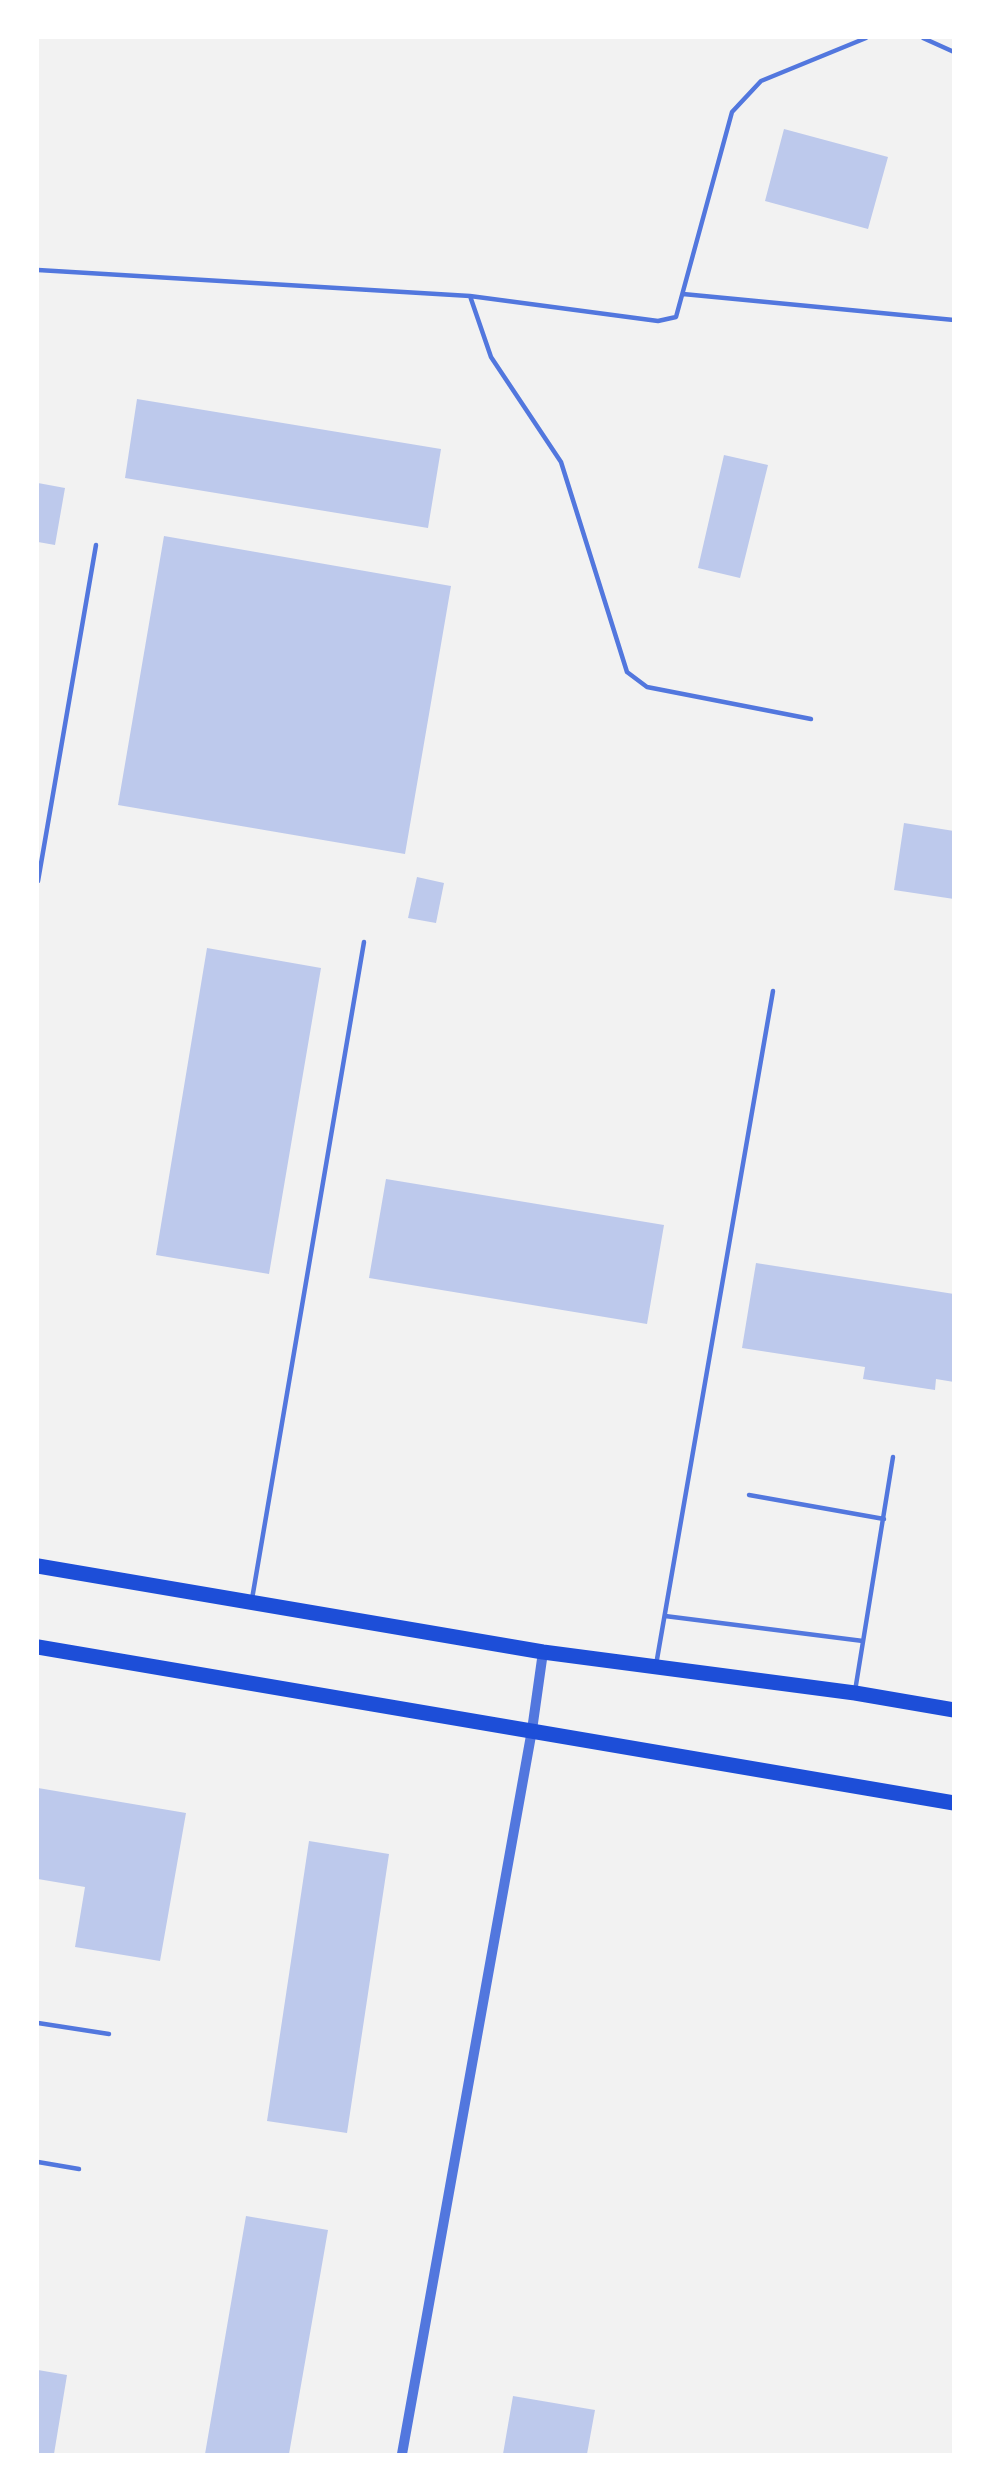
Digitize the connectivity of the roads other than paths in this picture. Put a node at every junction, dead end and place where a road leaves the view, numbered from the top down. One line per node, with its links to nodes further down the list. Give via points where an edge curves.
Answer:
1 (866, 38): 5 (lane, via 762,81 732,112)
2 (923, 38): 3 (lane)
3 (954, 52)
4 (38, 270): 6 (lane)
5 (683, 294): 6 (lane, via 676,317 658,321); 7 (lane)
6 (470, 296): 9 (lane, via 491,357 561,462 627,672 647,687)
7 (954, 320)
8 (96, 545): 10 (lane)
9 (811, 719)
10 (38, 881)
11 (364, 942): 17 (lane)
12 (773, 991): 18 (lane)
13 (893, 1457): 15 (lane)
14 (749, 1495): 15 (lane)
15 (884, 1519): 19 (lane)
16 (38, 1566): 17 (main road)
17 (251, 1601): 21 (main road)
18 (665, 1616): 19 (lane); 22 (lane)
19 (863, 1641): 23 (lane)
20 (38, 1647): 25 (main road)
21 (543, 1652): 22 (main road); 25 (street)
22 (656, 1668): 23 (main road)
23 (855, 1693): 24 (main road)
24 (954, 1710)
25 (532, 1730): 26 (main road); 31 (street)
26 (954, 1803)
27 (38, 2023): 28 (lane)
28 (109, 2034)
29 (38, 2162): 30 (lane)
30 (79, 2169)
31 (402, 2454)

